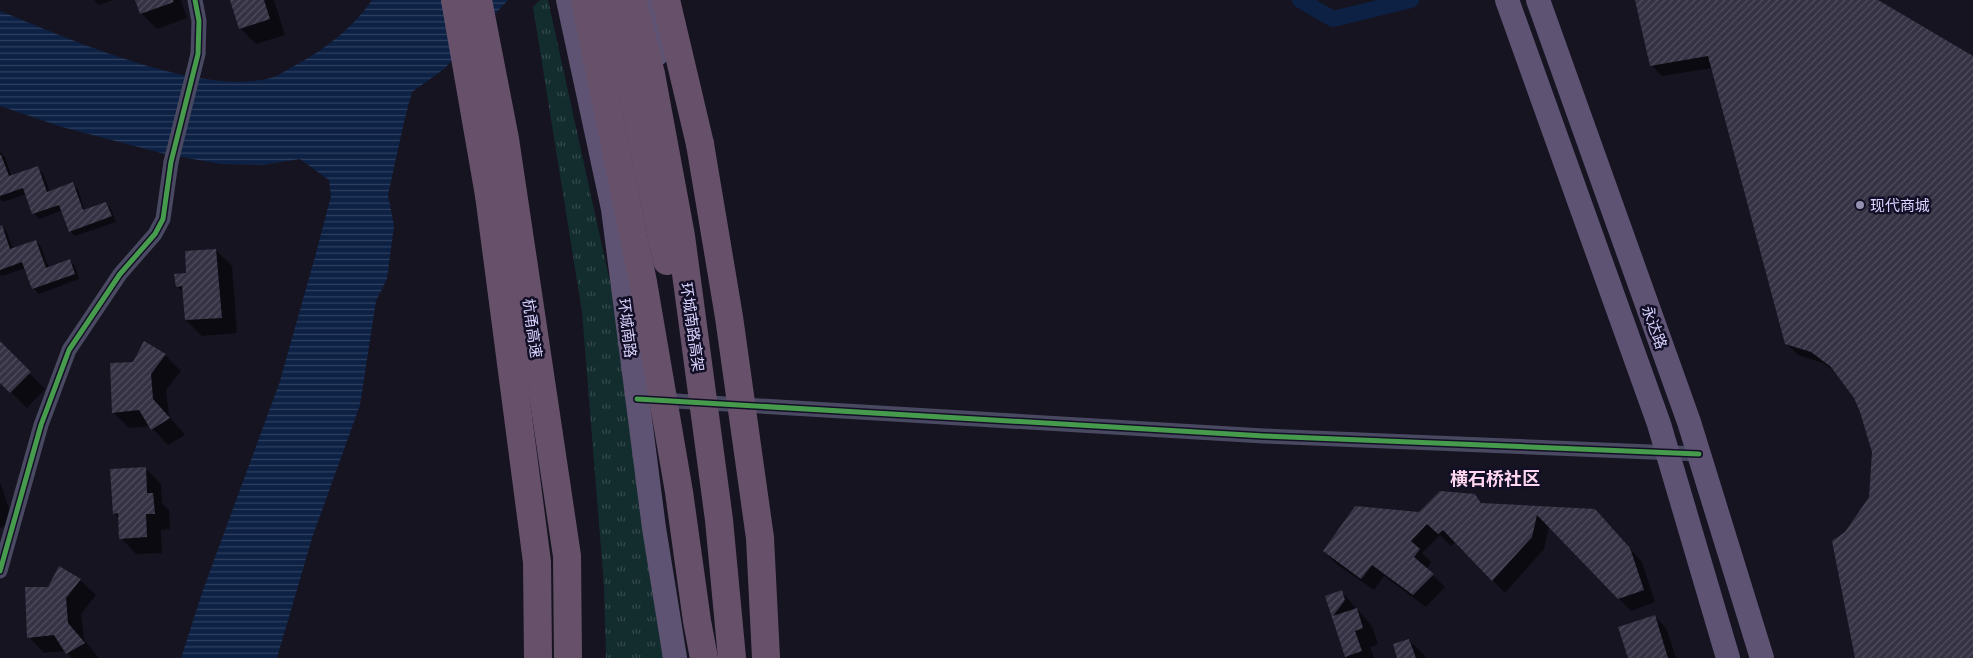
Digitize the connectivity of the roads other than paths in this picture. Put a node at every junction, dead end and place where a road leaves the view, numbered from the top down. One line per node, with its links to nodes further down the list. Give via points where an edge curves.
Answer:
1 (195, 0): 16 (street, bridge, via 199,21 198,54 171,162 163,219 155,234 120,274 69,350 42,425)
2 (454, 0): 17 (highway, 杭甬高速, bridge, via 489,195 537,562)
3 (478, 0): 18 (highway, 杭甬高速, via 505,139 567,556)
4 (568, 0): 12 (main road, 环城南路, via 613,209)
5 (585, 0): 20 (highway, bridge, via 643,282)
6 (613, 0): 21 (highway, 环城南路高架, bridge, via 675,300)
7 (632, 0): 22 (highway, 环城南路高架, bridge, via 651,74 681,236 719,520)
8 (647, 0): 13 (main road, via 684,214)
9 (666, 0): 24 (highway, bridge, via 700,144 729,317 760,538)
10 (1538, 0): 15 (main road, 永达路)
11 (1509, 6): 14 (main road, 永达路)
12 (637, 399): 13 (street); 19 (main road, 环城南路)
13 (712, 404): 14 (street, via 1264,436); 23 (main road, via 730,542)
14 (1667, 452): 15 (street); 25 (main road, 永达路)
15 (1699, 454): 26 (main road, 永达路)
16 (0, 571)
17 (538, 658)
18 (568, 658)
19 (675, 658)
20 (704, 658)
21 (711, 658)
22 (732, 658)
23 (737, 658)
24 (766, 658)
25 (1728, 658)
26 (1762, 658)

